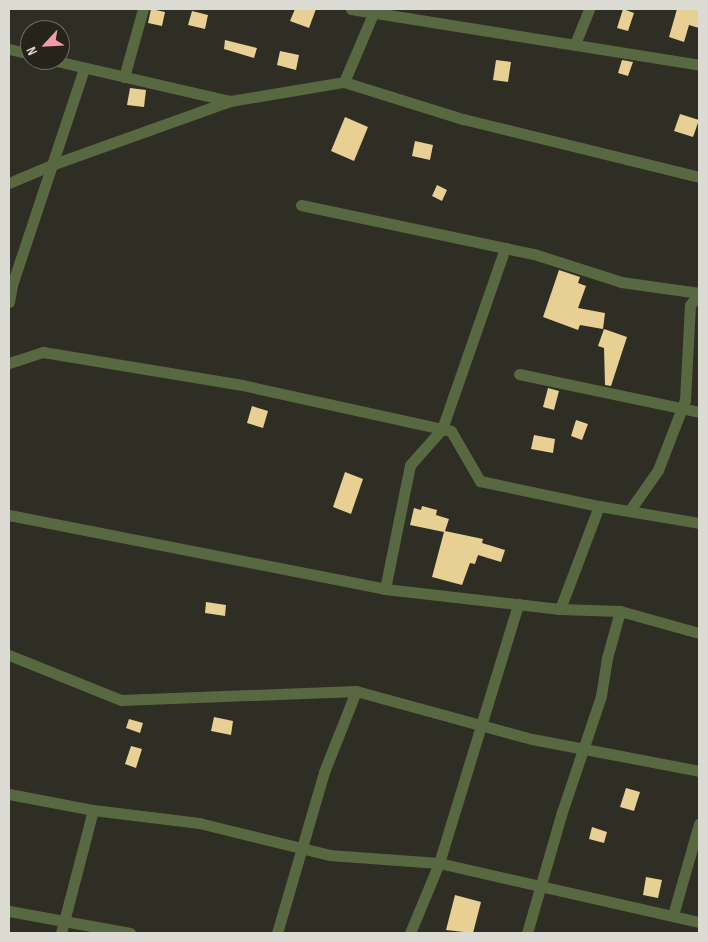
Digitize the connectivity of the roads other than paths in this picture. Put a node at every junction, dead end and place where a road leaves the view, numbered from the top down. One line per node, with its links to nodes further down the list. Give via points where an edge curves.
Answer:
1 (143, 9): 9 (street)
2 (351, 9): 4 (street)
3 (589, 9): 5 (street)
4 (374, 11): 5 (street); 10 (street)
5 (575, 44): 7 (street)
6 (70, 64): 8 (street)
7 (699, 65)
8 (84, 68): 9 (street); 12 (street)
9 (124, 77): 11 (street)
10 (344, 82): 11 (street); 13 (street, via 463,119)
11 (230, 101): 12 (street)
12 (54, 164): 14 (street); 18 (street)
13 (699, 177)
14 (9, 183)
15 (301, 205): 16 (street)
16 (505, 248): 17 (street, via 621,282); 23 (street)
17 (699, 293): 21 (street, via 690,305)
18 (9, 302)
19 (9, 363): 23 (street, via 43,352 242,385)
20 (519, 374): 21 (street)
21 (682, 409): 22 (street); 25 (street, via 658,470)
22 (699, 412)
23 (442, 430): 24 (street, via 451,431 480,481); 28 (street, via 410,465)
24 (599, 506): 25 (street); 30 (street)
25 (630, 510): 27 (street)
26 (9, 515): 28 (street)
27 (699, 524)
28 (385, 589): 29 (street)
29 (518, 604): 30 (street); 35 (street)
30 (560, 609): 31 (street)
31 (620, 611): 32 (street); 36 (street, via 602,696)
32 (699, 633)
33 (9, 655): 34 (street, via 121,700)
34 (356, 691): 35 (street); 41 (street, via 324,772)
35 (481, 726): 36 (street); 42 (street)
36 (583, 750): 37 (street); 43 (street)
37 (699, 771)
38 (9, 794): 39 (street)
39 (93, 810): 41 (street, via 199,823); 47 (street)
40 (699, 824): 45 (street)
41 (302, 848): 42 (street, via 329,855); 49 (street)
42 (439, 863): 43 (street); 50 (street)
43 (541, 887): 45 (street); 51 (street)
44 (9, 911): 47 (street)
45 (674, 915): 46 (street)
46 (699, 922)
47 (63, 928): 48 (street)
48 (130, 933)
49 (277, 933)
50 (410, 933)
51 (527, 933)

